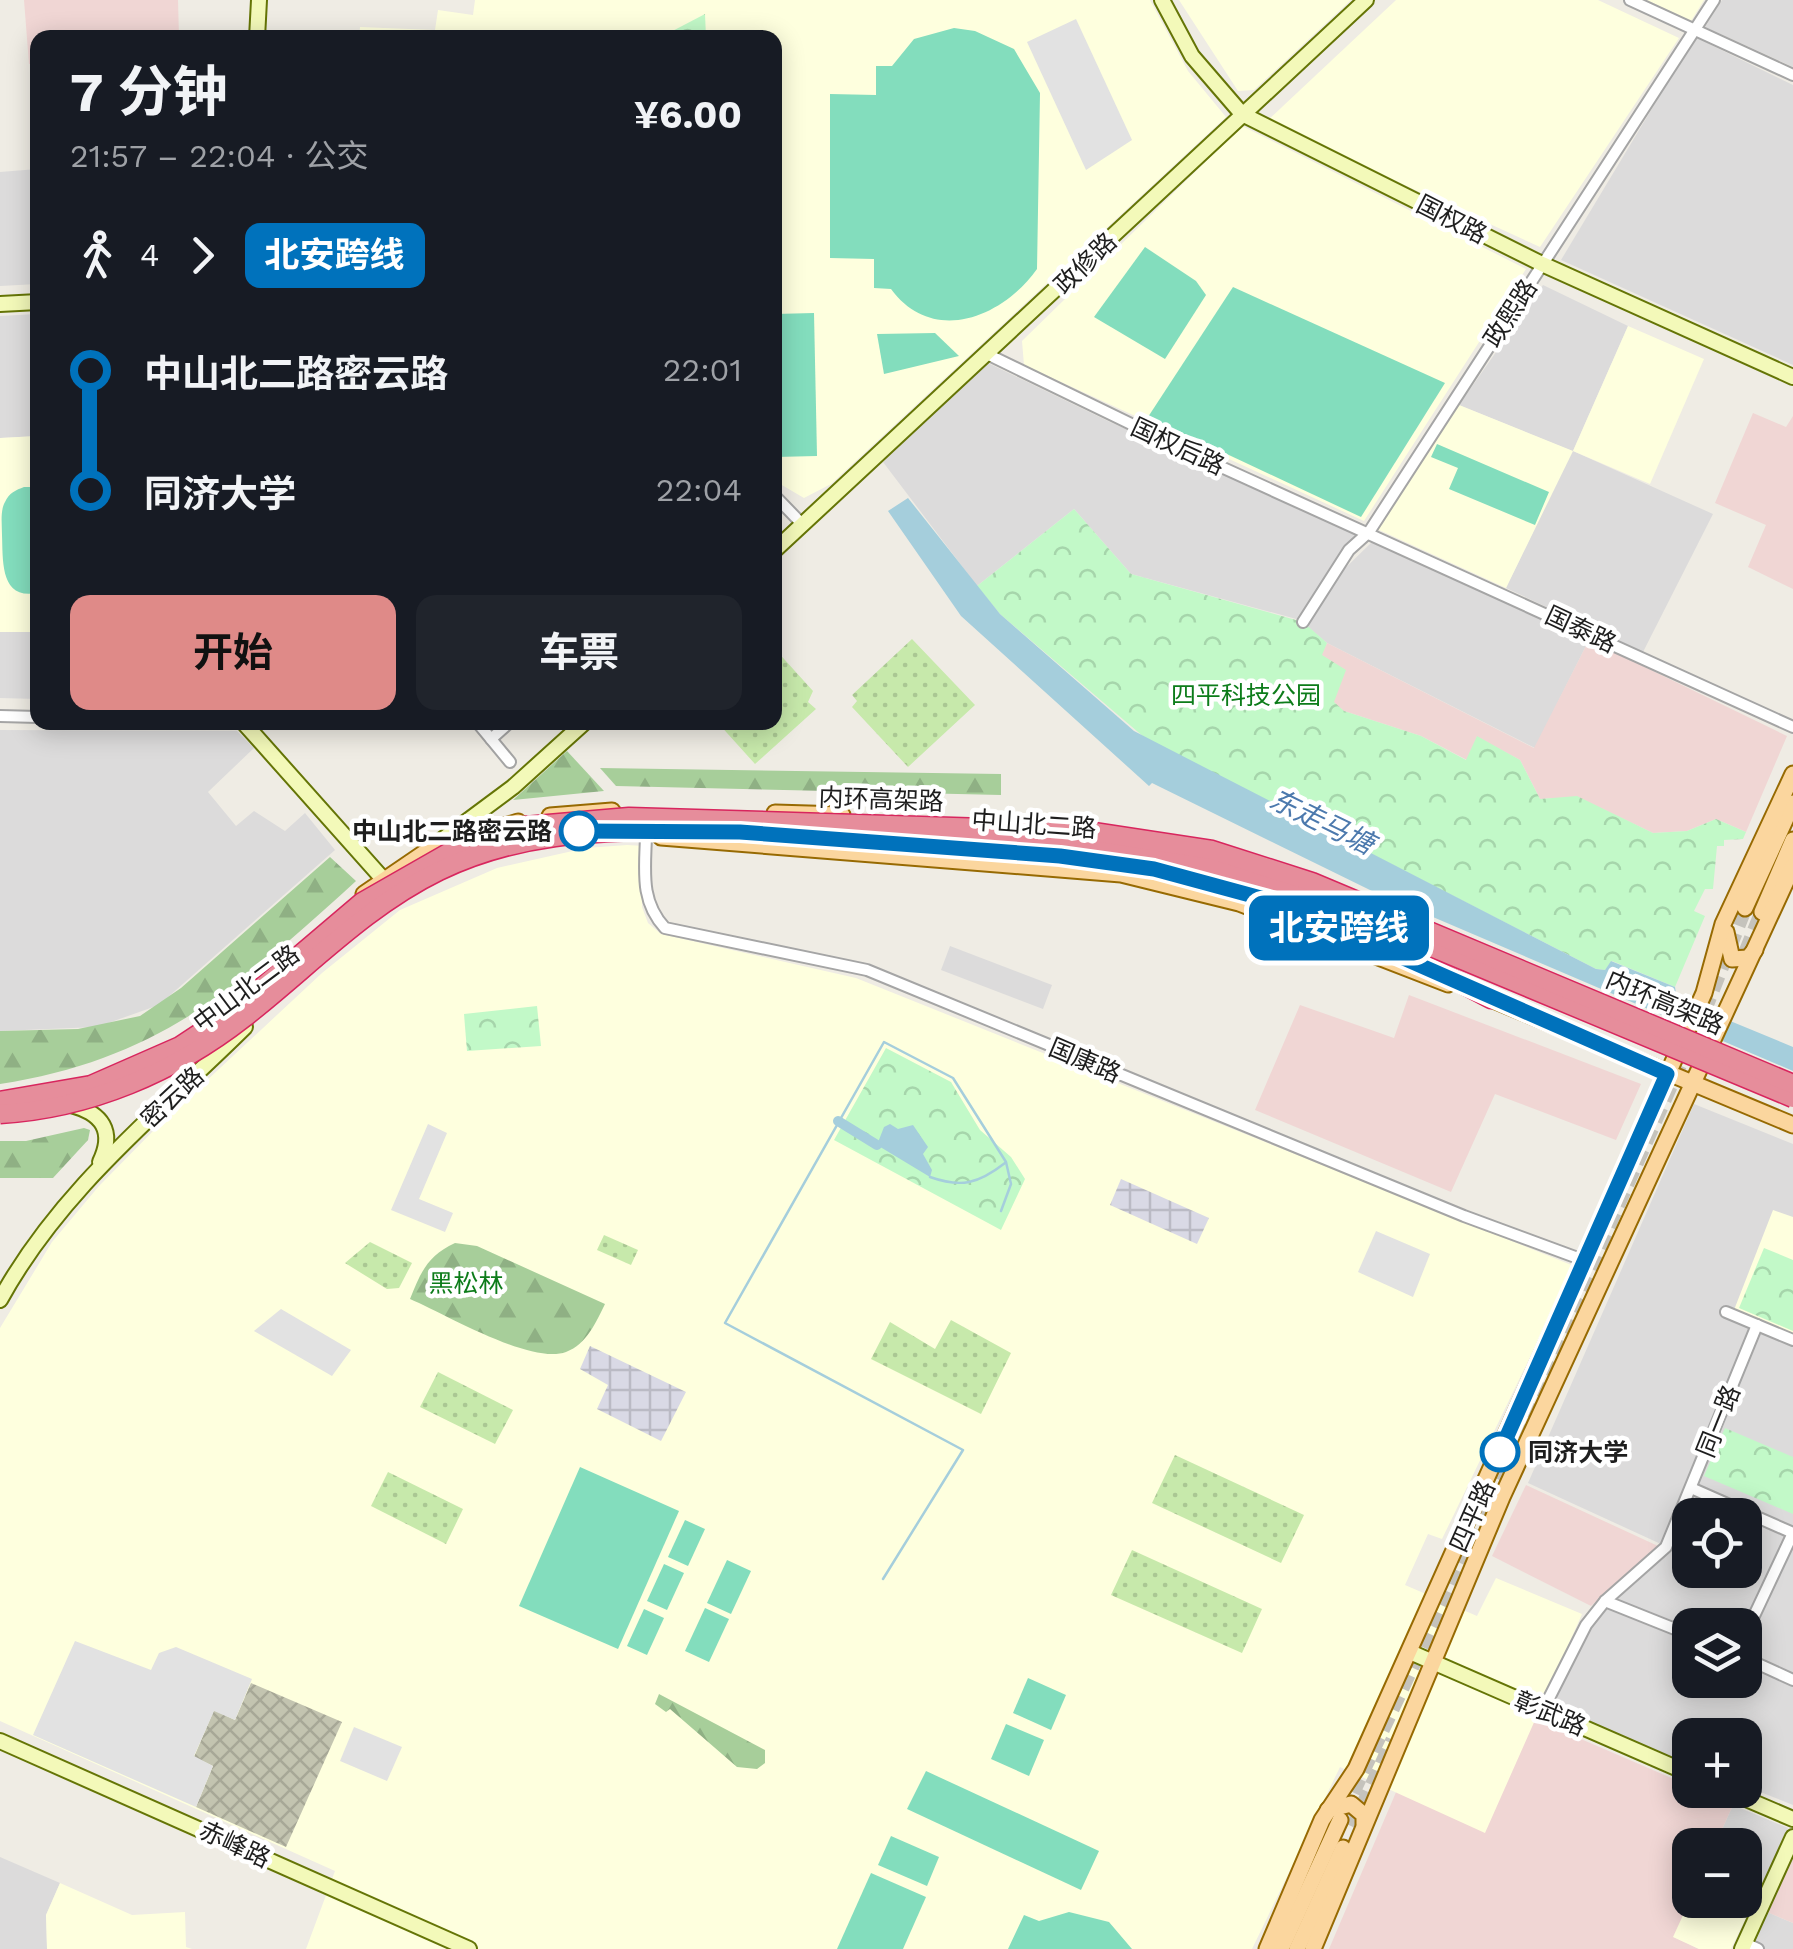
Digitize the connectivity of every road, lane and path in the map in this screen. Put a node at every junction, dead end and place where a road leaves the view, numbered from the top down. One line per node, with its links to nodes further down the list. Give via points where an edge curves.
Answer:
1 (259, 0): 6 (street)
2 (1162, 0): 9 (street, 国权路, via 1192,56)
3 (1366, 0): 9 (street, 政修路)
4 (1630, 0): 7 (street)
5 (1714, 0): 7 (street, 政熙路)
6 (257, 30)
7 (1694, 31): 8 (street); 10 (street, 政熙路)
8 (1793, 76)
9 (1242, 114): 10 (street, 国权路); 13 (street, 政修路)
10 (1542, 264): 14 (street, 国权路); 17 (street, 政熙路)
11 (30, 302): 12 (street)
12 (0, 304)
13 (989, 355): 16 (street, 政修路); 17 (street, 国权后路)
14 (1793, 377)
15 (782, 503): 16 (street)
16 (803, 525): 18 (street)
17 (1369, 532): 19 (street, 政熙路, via 1349,550); 22 (street, 国泰路)
18 (782, 544)
19 (1303, 622)
20 (0, 716): 21 (street)
21 (30, 716)
22 (1793, 727)
23 (250, 730): 38 (street)
24 (483, 730): 27 (street)
25 (502, 730): 27 (street)
26 (576, 730): 30 (street)
27 (491, 740): 28 (street)
28 (510, 762)
29 (1793, 774): 42 (main road, 四平路)
30 (495, 802): 32 (street, via 488,817); 36 (street)
31 (1793, 804): 40 (main road)
32 (497, 826): 36 (main road, 中山北二路); 46 (main road, 中山北二路, via 646,810 984,820 1126,833 1278,880)
33 (740, 832): 44 (highway, bridge, via 1154,869 1234,889 1341,929); 52 (highway, 内环高架路, bridge, via 1121,848 1229,869 1316,899); 54 (highway, 内环高架路, bridge, via 577,831 479,854 374,910 246,1016 178,1062 67,1104)
34 (646, 836): 39 (main road, 中山北二路, via 579,834 524,845 454,869); 44 (main road, 中山北二路, via 1121,874 1238,903); 57 (street, 国康路, via 645,892 666,928 867,970)
35 (1793, 840): 41 (main road)
36 (430, 849): 38 (main road, 中山北二路)
37 (1793, 866): 43 (main road, 四平路)
38 (384, 878): 39 (street); 51 (main road, 中山北二路, via 187,1033 89,1077)
39 (399, 901): 45 (main road, 中山北二路, via 348,936)
40 (1745, 908)
41 (1762, 912)
42 (1728, 914): 43 (main road, via 1732,960 1748,958); 46 (main road, 四平路, via 1704,992)
43 (1764, 936): 47 (main road, 四平路)
44 (1492, 999): 48 (main road, 中山北二路)
45 (245, 1028): 53 (main road, 中山北二路, via 186,1065); 56 (street, 密云路)
46 (1676, 1052): 47 (main road, 中山北二路); 48 (main road, 四平路)
47 (1702, 1064): 50 (main road, 四平路); 52 (main road, 中山北二路)
48 (1667, 1074): 50 (main road, 中山北二路); 57 (main road, 四平路)
49 (1793, 1084): 51 (highway, 内环高架路, bridge, via 1312,882 1212,850 1087,830 614,818 525,826 442,854 362,902 236,1009 180,1046 91,1084)
50 (1693, 1086): 55 (main road, 中山北二路); 68 (main road, 四平路)
51 (0, 1098)
52 (1793, 1100)
53 (71, 1105): 54 (main road, 中山北二路); 56 (street, 密云路, via 91,1110 104,1124 107,1142)
54 (0, 1114)
55 (1793, 1125)
56 (99, 1166): 58 (street, 密云路, via 35,1244)
57 (1586, 1261): 67 (main road, 四平路)
58 (0, 1300)
59 (1726, 1312): 60 (street)
60 (1757, 1325): 61 (street); 62 (street, 同一路)
61 (1793, 1340)
62 (1691, 1488): 63 (street); 64 (street, 同一路, via 1666,1547)
63 (1793, 1533): 65 (street)
64 (1605, 1601): 66 (street); 71 (street, 同一路)
65 (1758, 1608)
66 (1672, 1629)
67 (1410, 1652): 68 (street, 彰武路); 76 (main road, 四平路, via 1356,1770)
68 (1432, 1663): 71 (street, 彰武路); 76 (main road, 四平路)
69 (1762, 1666): 70 (street)
70 (1793, 1680)
71 (1543, 1710): 73 (street, 彰武路)
72 (0, 1741): 79 (street, 赤峰路)
73 (1672, 1766)
74 (1762, 1804): 75 (street)
75 (1792, 1816)
76 (1346, 1820): 80 (main road, 四平路); 81 (main road); 82 (main road); 83 (main road, 四平路)
77 (1793, 1837): 78 (street)
78 (1748, 1947)
79 (469, 1949)
80 (1267, 1949)
81 (1281, 1949)
82 (1297, 1949)
83 (1313, 1949)

